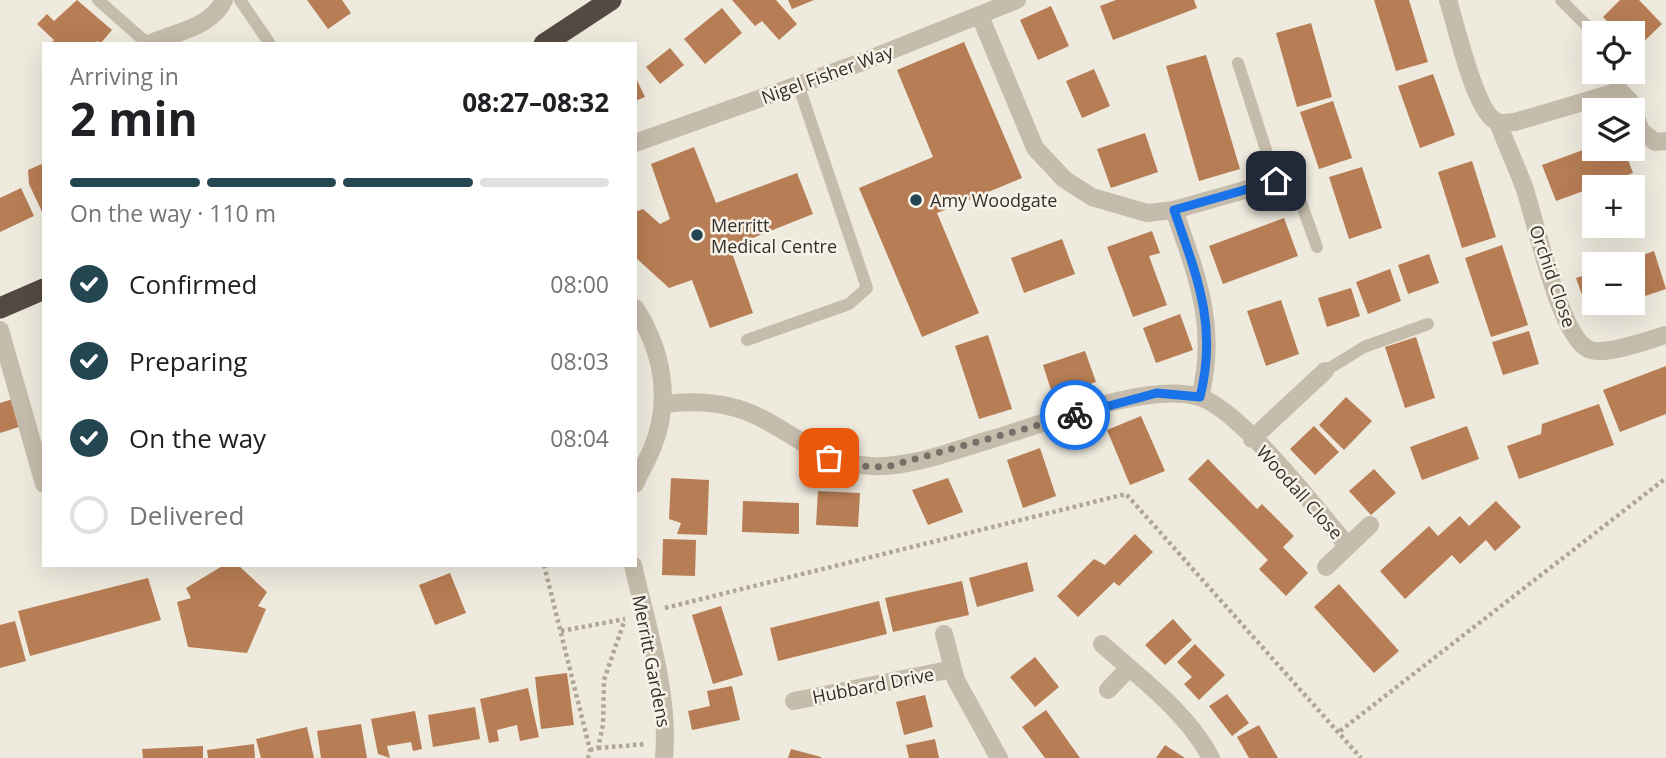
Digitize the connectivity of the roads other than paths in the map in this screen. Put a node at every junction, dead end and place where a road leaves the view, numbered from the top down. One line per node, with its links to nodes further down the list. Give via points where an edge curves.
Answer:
1 (98, 0): 10 (lane)
2 (224, 0): 11 (street, via 219,11 201,24)
3 (240, 0): 12 (lane)
4 (611, 0): 13 (highway)
5 (1017, 0): 8 (street, Nigel Fisher Way)
6 (1448, 0): 18 (street, via 1478,98)
7 (1561, 0): 9 (lane)
8 (980, 16): 15 (street, Nigel Fisher Way); 22 (street, via 1035,148 1064,179 1119,207 1147,213)
9 (1582, 21)
10 (147, 42)
11 (154, 42)
12 (269, 42)
13 (547, 42)
14 (1238, 63): 21 (lane)
15 (798, 84): 20 (street, Nigel Fisher Way); 30 (lane, via 867,288 849,304)
16 (1621, 84): 17 (lane)
17 (1620, 91): 18 (street, via 1515,122); 19 (street, via 1630,101 1641,131 1655,142)
18 (1498, 122): 29 (street, Orchid Close, via 1577,342 1590,351 1608,351)
19 (1666, 141)
20 (637, 142)
21 (1276, 181): 22 (street); 23 (lane, via 1299,197)
22 (1174, 210): 32 (street, via 1207,317 1208,366)
23 (1317, 247)
24 (42, 290): 25 (highway)
25 (0, 308)
26 (637, 311): 33 (street, via 658,355)
27 (1428, 324): 31 (lane, via 1364,347)
28 (0, 330): 35 (street)
29 (1666, 335)
30 (747, 341)
31 (1325, 371): 34 (street, Woodall Close)
32 (1200, 397): 33 (street, Woodall Close, via 1157,393 886,467 829,458 760,417 726,405); 34 (street, Woodall Close, via 1228,414)
33 (663, 404): 36 (street, via 651,450)
34 (1252, 439): 38 (street, Woodall Close)
35 (42, 477)
36 (637, 480)
37 (1370, 525): 38 (street, Woodall Close)
38 (1347, 545): 40 (street, Woodall Close)
39 (633, 567): 47 (street, Merritt Gardens, via 657,670)
40 (1326, 568)
41 (944, 634): 44 (street, Hubbard Drive)
42 (1102, 644): 43 (street)
43 (1129, 668): 45 (street); 49 (street, via 1183,718)
44 (953, 669): 46 (street, Hubbard Drive); 48 (street, Hubbard Drive)
45 (1108, 690)
46 (794, 701)
47 (664, 750)
48 (999, 758)
49 (1211, 758)

